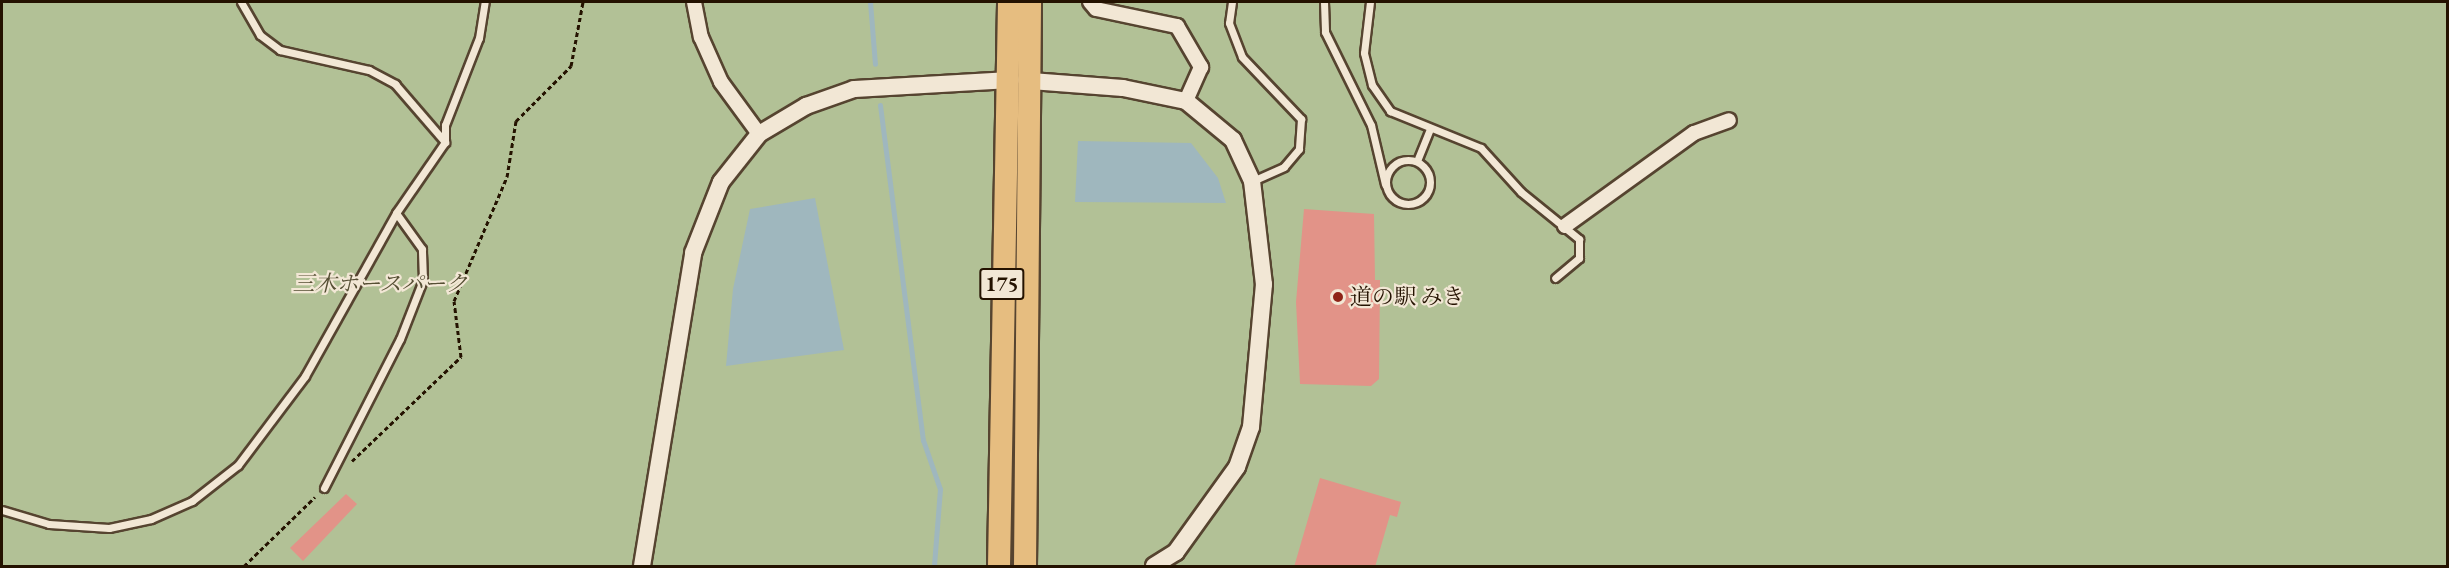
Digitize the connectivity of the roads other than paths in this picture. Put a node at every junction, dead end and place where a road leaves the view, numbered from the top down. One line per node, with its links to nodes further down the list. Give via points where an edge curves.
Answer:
1 (242, 2): 15 (lane, via 260,34 280,50 369,70 395,84)
2 (485, 2): 15 (lane, via 479,38 445,125)
3 (694, 2): 14 (street, via 700,37 721,82)
4 (1010, 2): 10 (highway, 175)
5 (1030, 2): 10 (highway, 175)
6 (1090, 2): 11 (street, via 1096,9 1177,26 1201,68)
7 (1232, 2): 17 (lane, via 1229,23 1242,57 1301,119 1299,149 1284,167)
8 (1324, 2): 18 (lane, via 1325,32 1371,125)
9 (1370, 2): 13 (lane, via 1364,53 1372,85 1390,111)
10 (1021, 81): 11 (street, via 1123,88); 14 (street, via 854,89 806,106); 25 (highway, 175, via 1000,336); 26 (highway, 175)
11 (1185, 101): 17 (street, via 1233,140)
12 (1729, 120): 20 (street, via 1694,133)
13 (1430, 129): 16 (lane); 20 (lane, via 1480,148 1521,192)
14 (759, 134): 24 (street, via 722,182 693,253)
15 (445, 141): 19 (lane)
16 (1417, 161): 18 (lane, via 1395,164); 18 (lane, via 1430,184 1419,201 1398,202)
17 (1252, 181): 27 (street, via 1264,284 1251,427 1237,467 1176,552)
18 (1385, 184)
19 (396, 213): 22 (lane, via 422,249 423,280 400,339); 23 (lane, via 277,415 238,465 192,501 151,519 109,528 49,524)
20 (1565, 226): 21 (lane, via 1580,238 1579,258)
21 (1555, 278)
22 (324, 488)
23 (2, 510)
24 (642, 567)
25 (999, 567)
26 (1026, 567)
27 (1154, 567)

